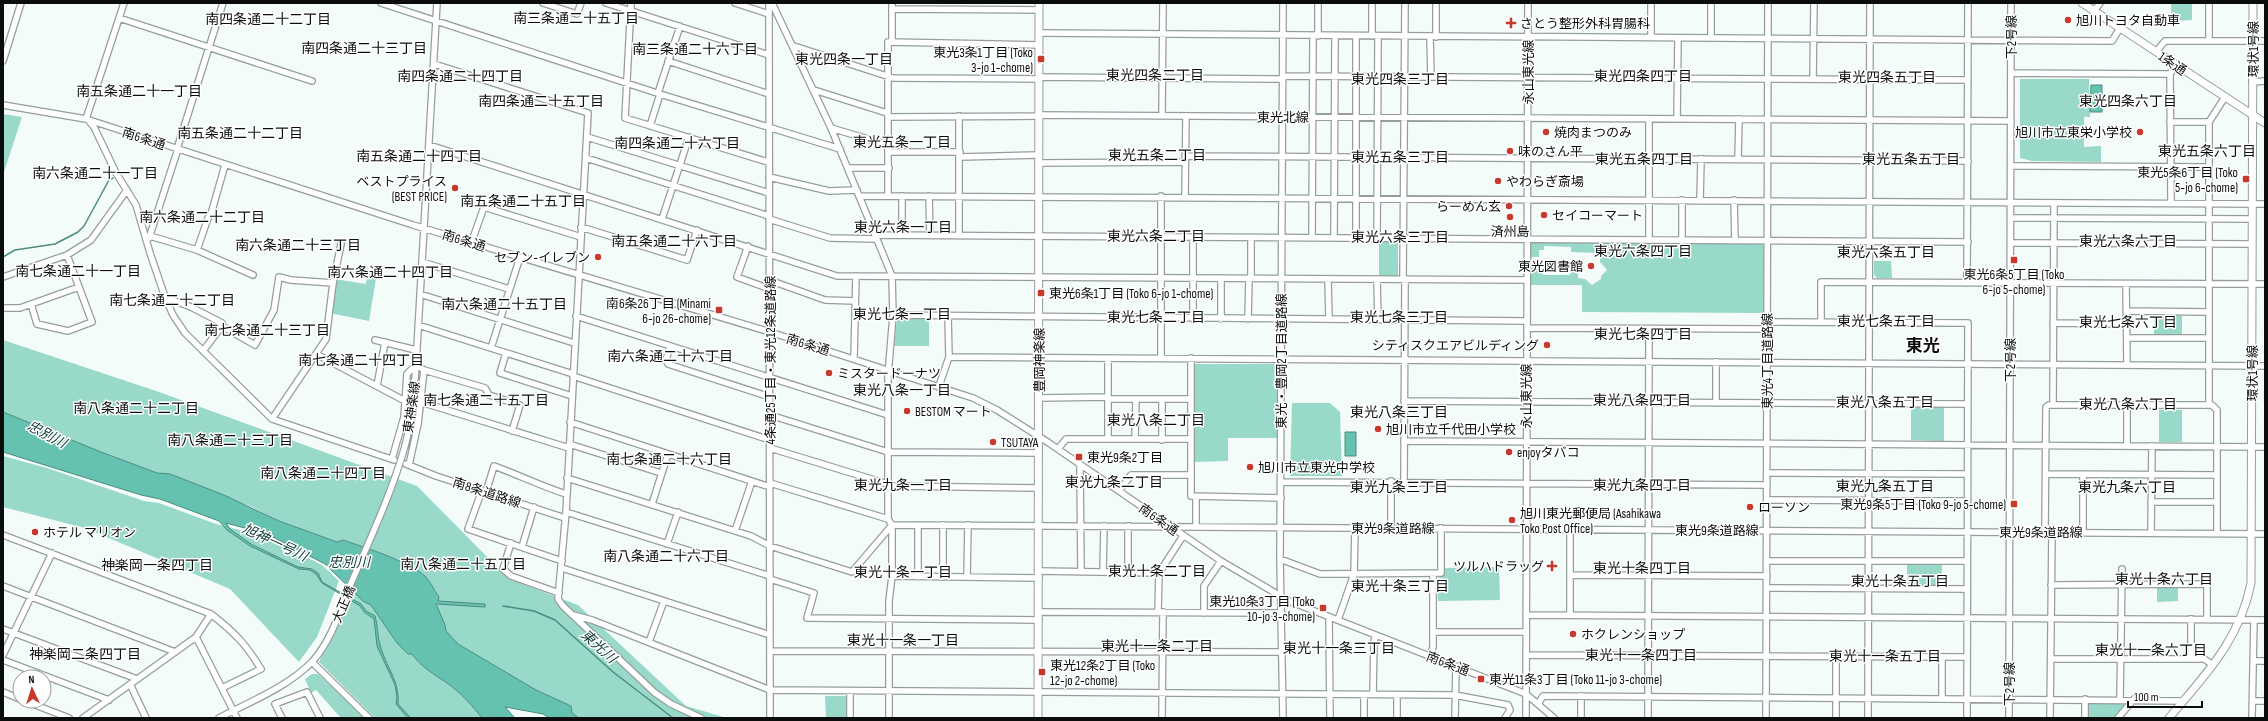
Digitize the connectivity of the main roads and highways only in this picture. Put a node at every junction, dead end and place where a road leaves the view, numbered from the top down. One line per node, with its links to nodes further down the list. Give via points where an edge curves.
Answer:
1 (2082, 3): 4 (main road, 1条通)
2 (2253, 3): 4 (main road, 環状1号線)
3 (1039, 6): 6 (main road, 豊岡神楽線)
4 (2252, 114): 5 (main road, 1条通); 7 (main road, 環状1号線, via 2251,583 2233,636 2213,665)
5 (2265, 123)
6 (1038, 718)
7 (2169, 718)

